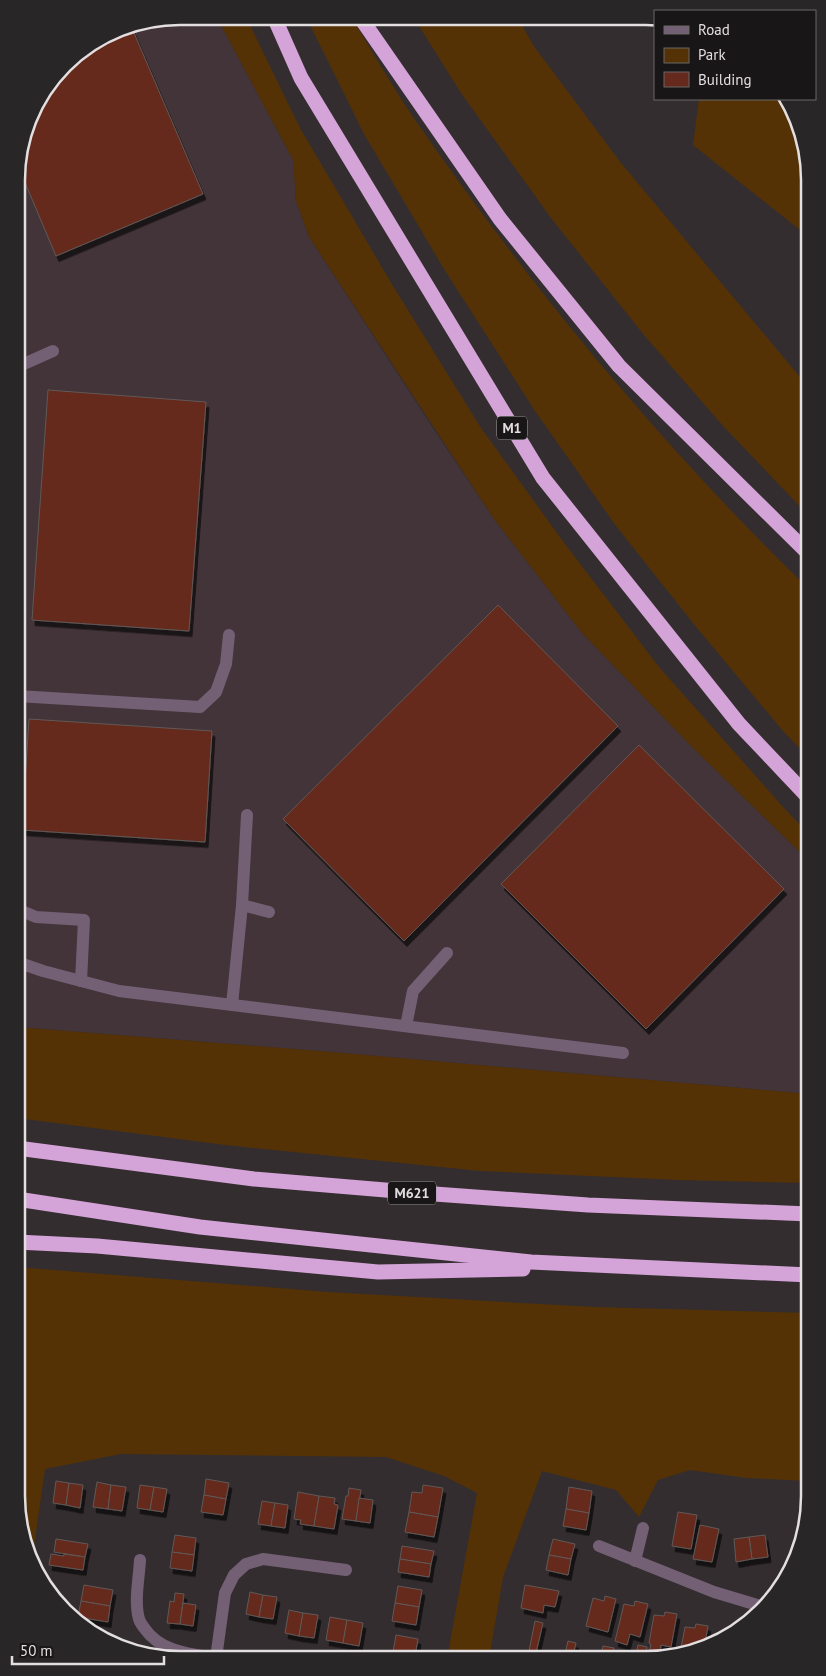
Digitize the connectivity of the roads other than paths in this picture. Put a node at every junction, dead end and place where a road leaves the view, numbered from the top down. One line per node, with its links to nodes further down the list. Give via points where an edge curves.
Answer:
1 (278, 25): 8 (highway, M1, via 301,78 542,478 739,724)
2 (366, 25): 5 (highway, via 500,219 619,366)
3 (54, 351): 4 (street)
4 (25, 364)
5 (801, 546)
6 (229, 635): 7 (street, via 226,664 216,692 200,707)
7 (25, 696)
8 (801, 789)
9 (247, 815): 10 (street)
10 (242, 905): 12 (street); 16 (street)
11 (25, 912): 15 (street, via 36,917 84,920)
12 (269, 912)
13 (447, 953): 17 (street, via 413,991)
14 (25, 964): 15 (street)
15 (81, 981): 16 (street, via 119,991)
16 (232, 1005): 17 (street)
17 (406, 1026): 18 (street)
18 (622, 1053)
19 (25, 1149): 21 (highway, M621, via 254,1179 421,1193 588,1205)
20 (25, 1200): 23 (highway, via 200,1227 531,1262)
21 (801, 1214)
22 (25, 1242): 23 (highway, via 378,1272)
23 (617, 1267): 24 (highway)
24 (801, 1275)
25 (643, 1528): 28 (street)
26 (599, 1546): 28 (street)
27 (140, 1560): 31 (street, via 139,1620 149,1635)
28 (635, 1561): 30 (street, via 714,1592)
29 (346, 1570): 32 (street, via 263,1559 246,1564 234,1575 226,1593)
30 (757, 1604)
31 (177, 1651)
32 (217, 1651)

